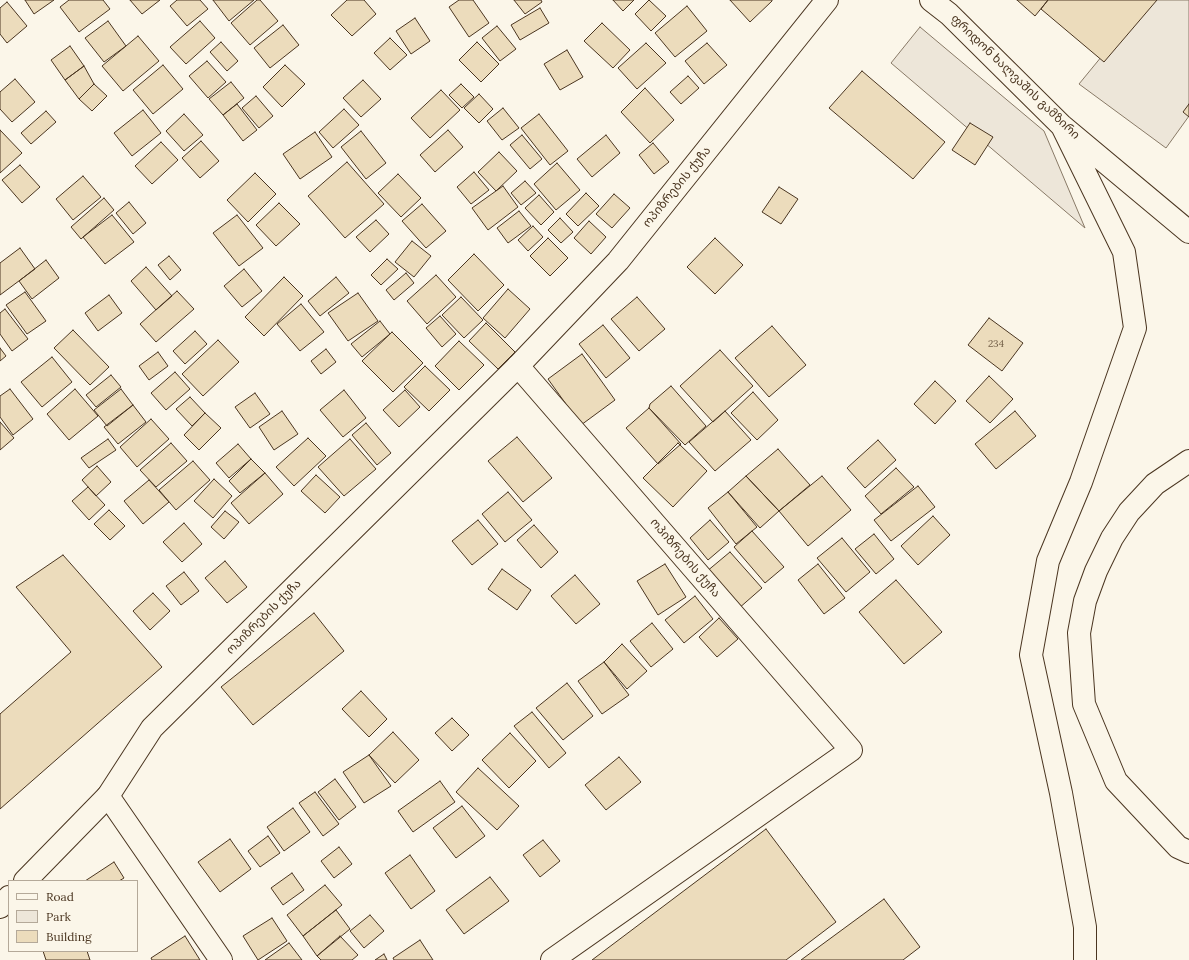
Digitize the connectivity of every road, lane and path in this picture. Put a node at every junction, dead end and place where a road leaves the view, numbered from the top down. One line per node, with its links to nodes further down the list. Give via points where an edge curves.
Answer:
1 (827, 0): 5 (main road, ოპიზრების ქუჩა, via 618,261)
2 (931, 0): 3 (main road, ფრიდონ ხალვაშის გამზირი, via 949,14)
3 (1062, 126): 4 (main road, ფრიდონ ხალვაშის გამზირი); 14 (main road, via 1124,252 1135,328 1081,482 1048,561 1031,655 1061,793 1085,927)
4 (1189, 232)
5 (518, 366): 7 (main road, ოპიზრების ქუჩა, via 152,728); 13 (main road, ოპიზრების ქუჩა, via 851,750)
6 (1189, 461): 8 (main road, via 1156,484 1129,512 1112,538 1085,601 1079,633 1084,704 1116,781 1178,847)
7 (108, 796): 9 (main road, ოპიზრების ქუჩა); 12 (main road)
8 (1189, 852)
9 (26, 880)
10 (8, 898): 11 (main road)
11 (0, 907)
12 (221, 960)
13 (552, 960)
14 (1085, 960)

